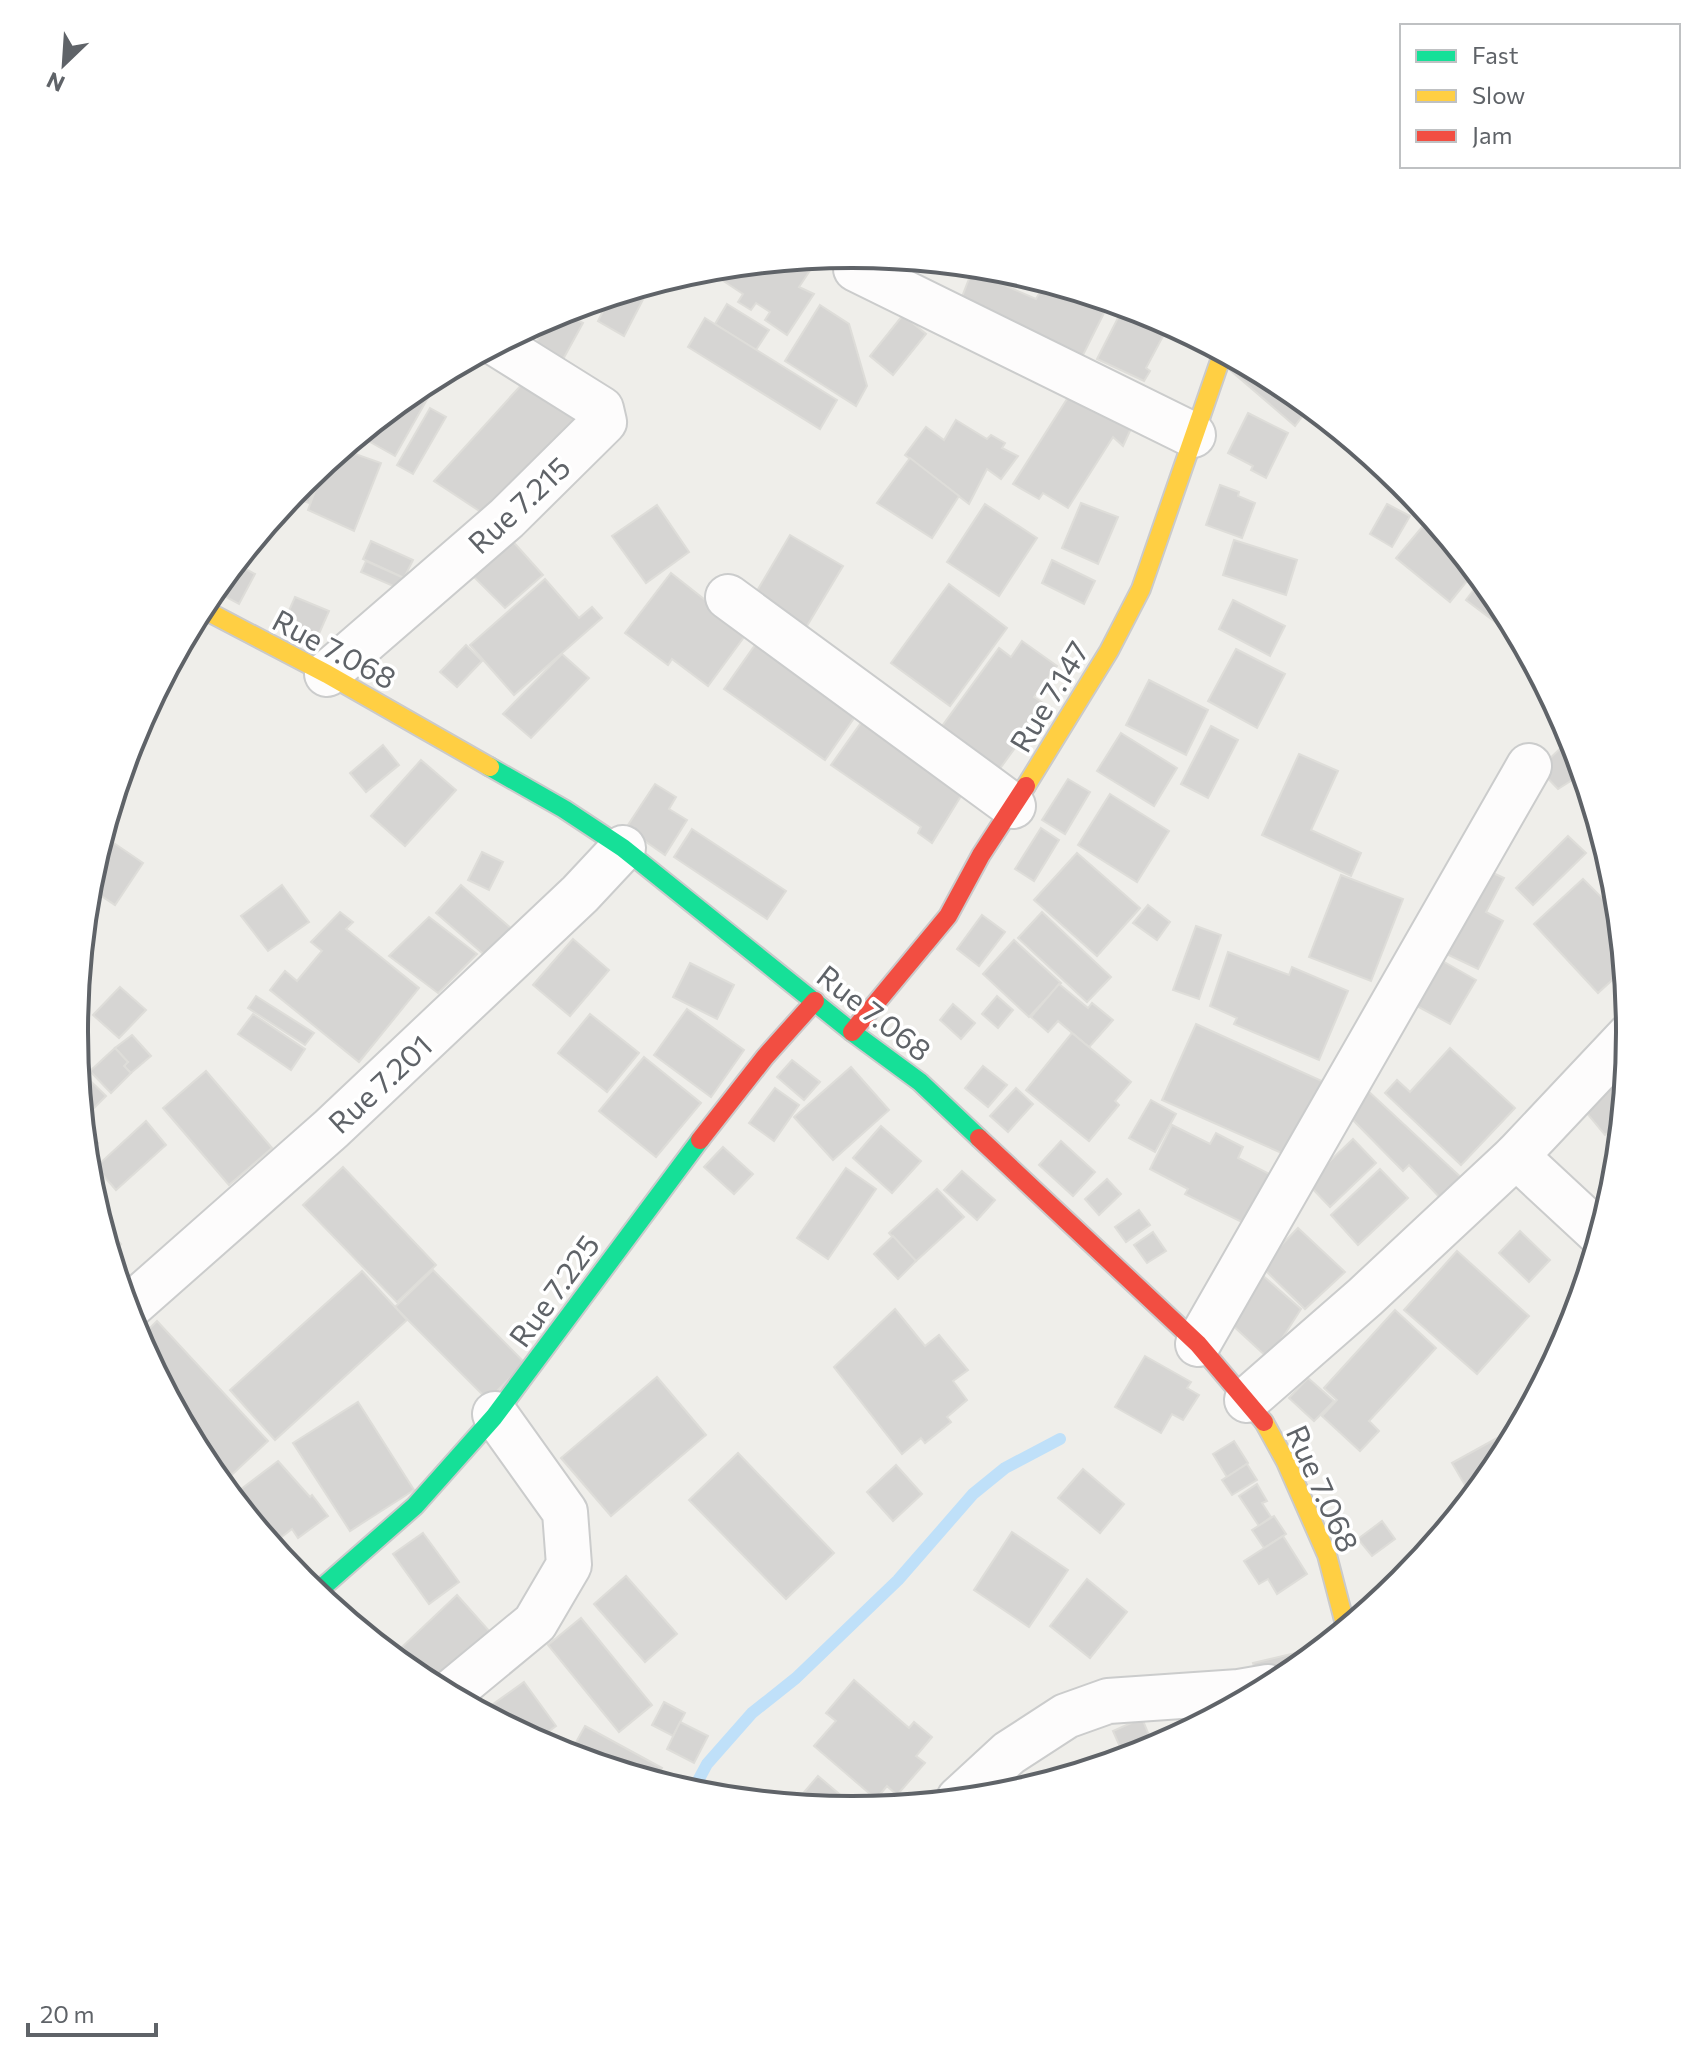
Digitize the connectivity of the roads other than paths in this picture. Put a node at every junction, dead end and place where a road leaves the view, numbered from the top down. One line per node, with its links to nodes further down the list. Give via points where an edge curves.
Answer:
1 (856, 269): 4 (street)
2 (507, 350): 7 (street, Rue 7.215, via 601,409 604,422 507,518)
3 (1219, 362): 4 (street, Rue 7.147)
4 (1193, 435): 9 (street, Rue 7.147, via 1141,589)
5 (728, 597): 9 (street)
6 (212, 614): 7 (street, Rue 7.068)
7 (327, 674): 10 (street, Rue 7.068)
8 (1529, 766): 17 (street)
9 (1013, 806): 12 (street, Rue 7.147, via 948,916)
10 (623, 848): 11 (street, Rue 7.068); 16 (street, Rue 7.201, via 331,1129)
11 (815, 1001): 12 (street, Rue 7.068); 19 (street, Rue 7.225, via 777,1040 683,1161)
12 (852, 1032): 17 (street, Rue 7.068, via 920,1082)
13 (1615, 1051): 14 (street)
14 (1516, 1156): 15 (street); 18 (street)
15 (1591, 1225)
16 (137, 1300)
17 (1198, 1344): 18 (street, Rue 7.068)
18 (1247, 1400): 21 (street, Rue 7.068, via 1286,1462 1327,1555)
19 (495, 1414): 20 (street, Rue 7.225, via 445,1475 373,1547); 22 (street, via 565,1512 569,1565 535,1623)
20 (326, 1585)
21 (1343, 1617)
22 (459, 1686)
23 (1235, 1692): 24 (street, via 1108,1701 1036,1734)
24 (974, 1785)

